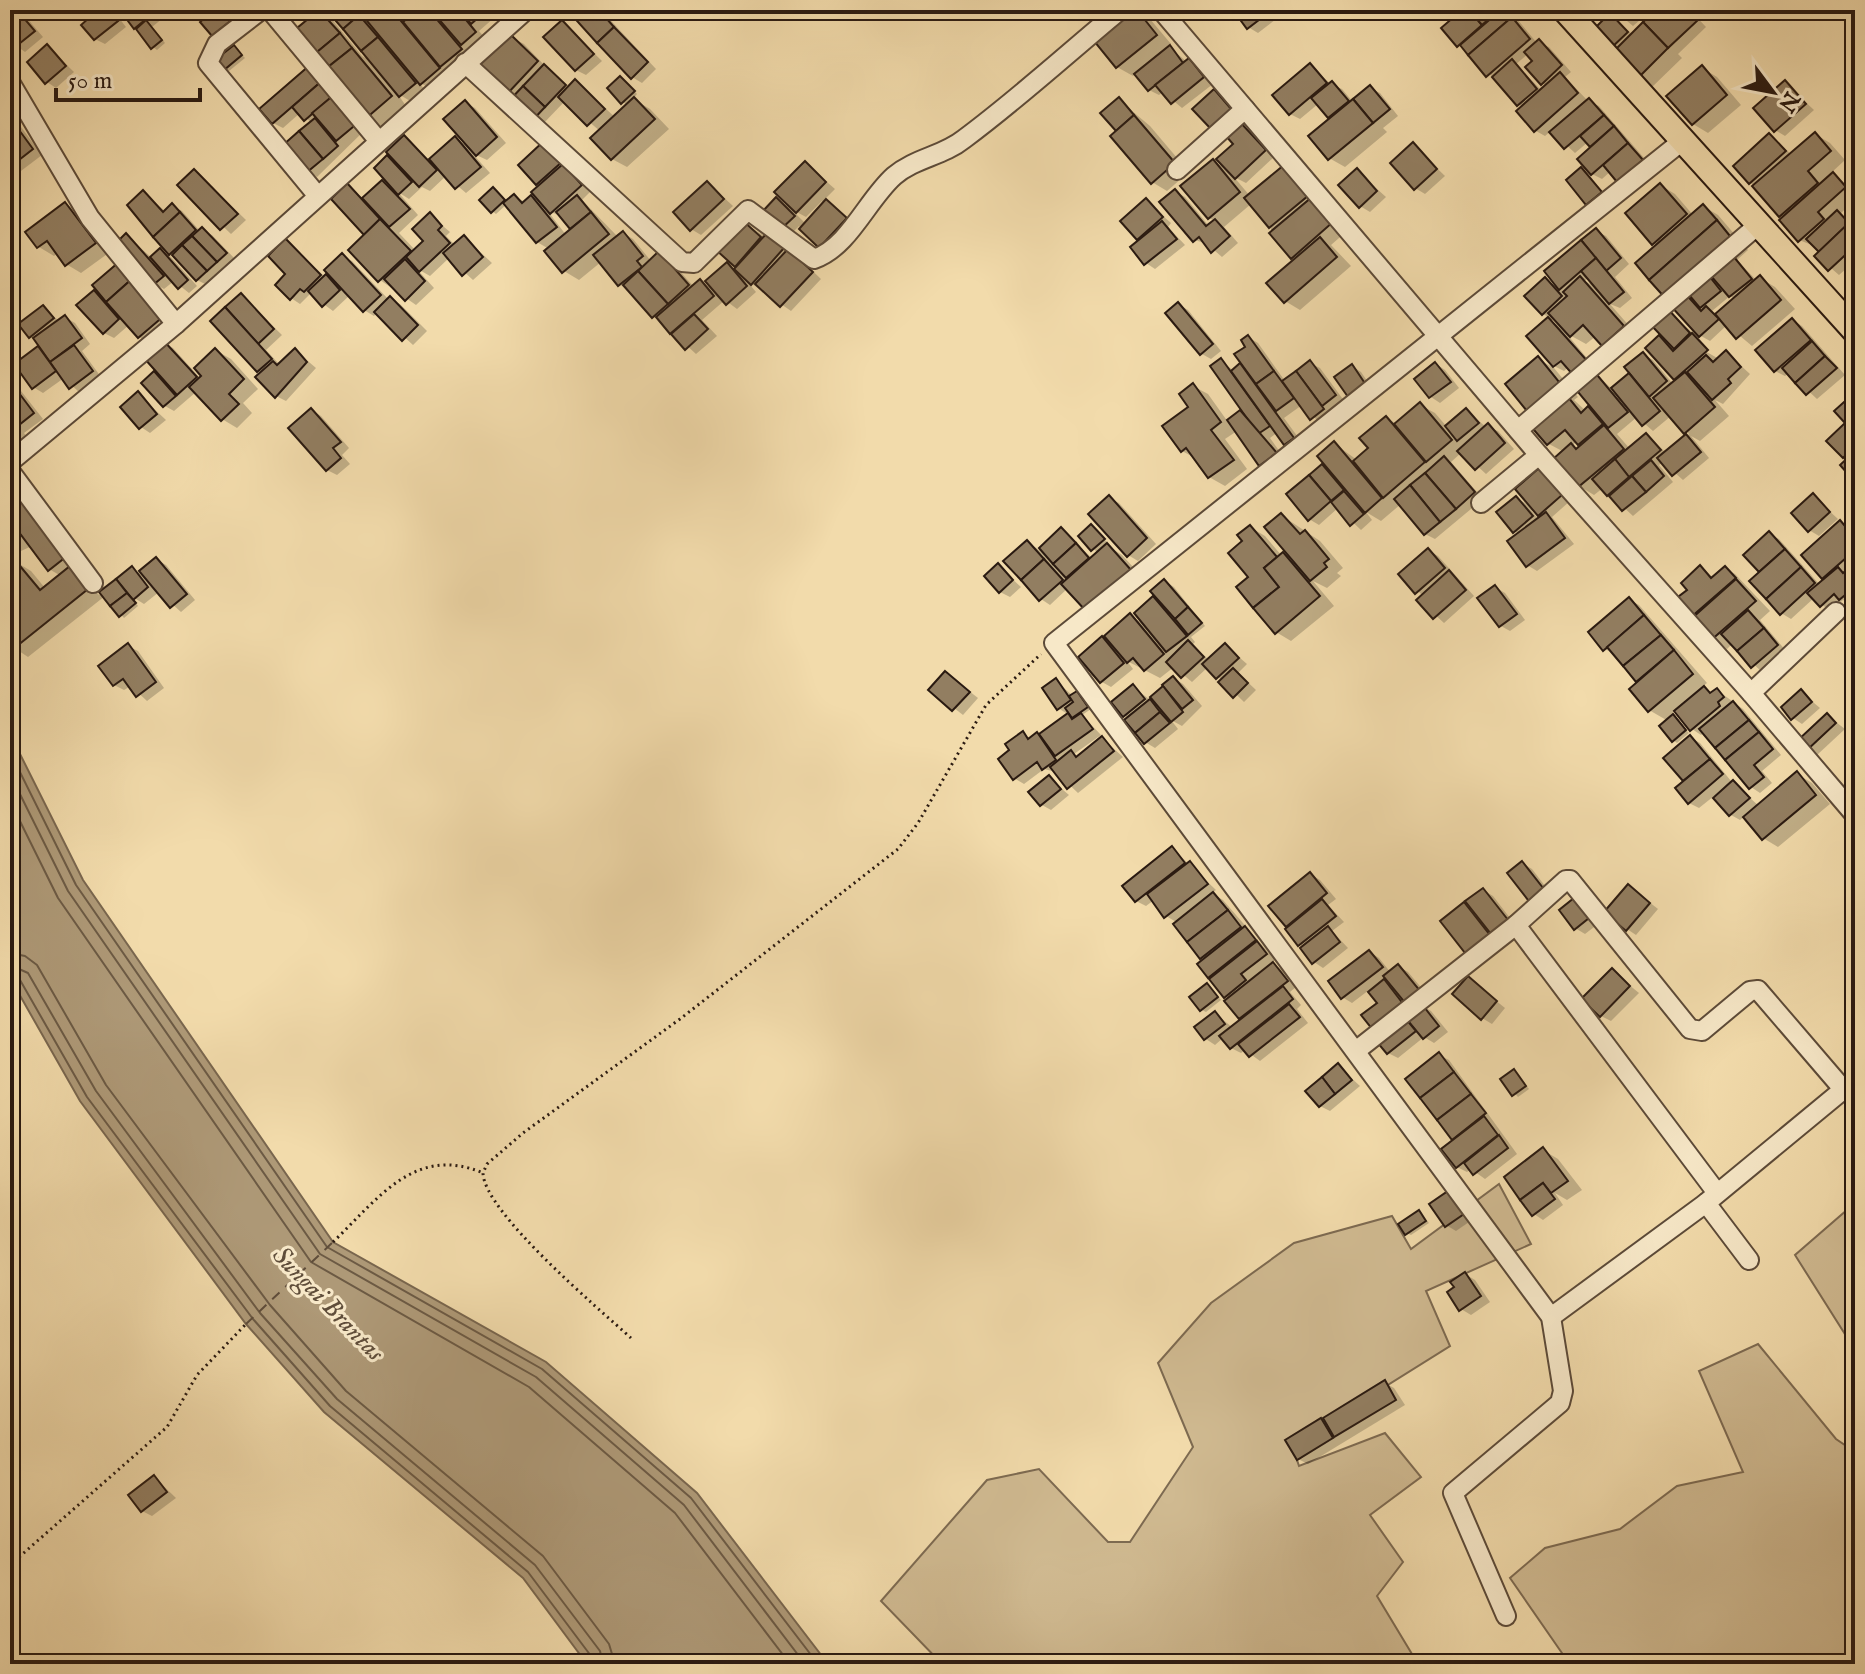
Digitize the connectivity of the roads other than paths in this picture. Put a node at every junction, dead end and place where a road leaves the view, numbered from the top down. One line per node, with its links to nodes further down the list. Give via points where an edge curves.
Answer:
1 (261, 10): 13 (street, via 217,44 208,63)
2 (270, 10): 10 (street)
3 (526, 10): 7 (street)
4 (1120, 10): 7 (street, via 962,141 911,163 841,240 814,259 748,210 694,263 682,262)
5 (1161, 10): 9 (street)
6 (1565, 10): 11 (main road)
7 (465, 63): 10 (street)
8 (10, 82): 15 (street, via 90,218)
9 (1245, 109): 12 (street); 17 (street)
10 (378, 140): 13 (street)
11 (1681, 142): 14 (main road); 17 (street)
12 (1177, 170)
13 (317, 195): 15 (street)
14 (1757, 226): 16 (main road); 18 (street)
15 (176, 324): 20 (street)
16 (1855, 331)
17 (1437, 337): 18 (street); 28 (street, via 1054,643)
18 (1518, 430): 19 (street)
19 (1539, 455): 22 (street); 25 (street)
20 (10, 462)
21 (10, 471): 23 (street)
22 (1481, 503)
23 (93, 583)
24 (1836, 612): 25 (street)
25 (1751, 693): 26 (street)
26 (1855, 815)
27 (1516, 925): 28 (street); 29 (street, via 1570,880 1690,1029 1702,1031 1758,990); 30 (street)
28 (1357, 1050): 32 (street)
29 (1849, 1084): 30 (street)
30 (1711, 1198): 31 (street); 32 (street)
31 (1749, 1260)
32 (1551, 1317): 33 (street, via 1563,1391 1560,1403 1453,1493)
33 (1506, 1616)

